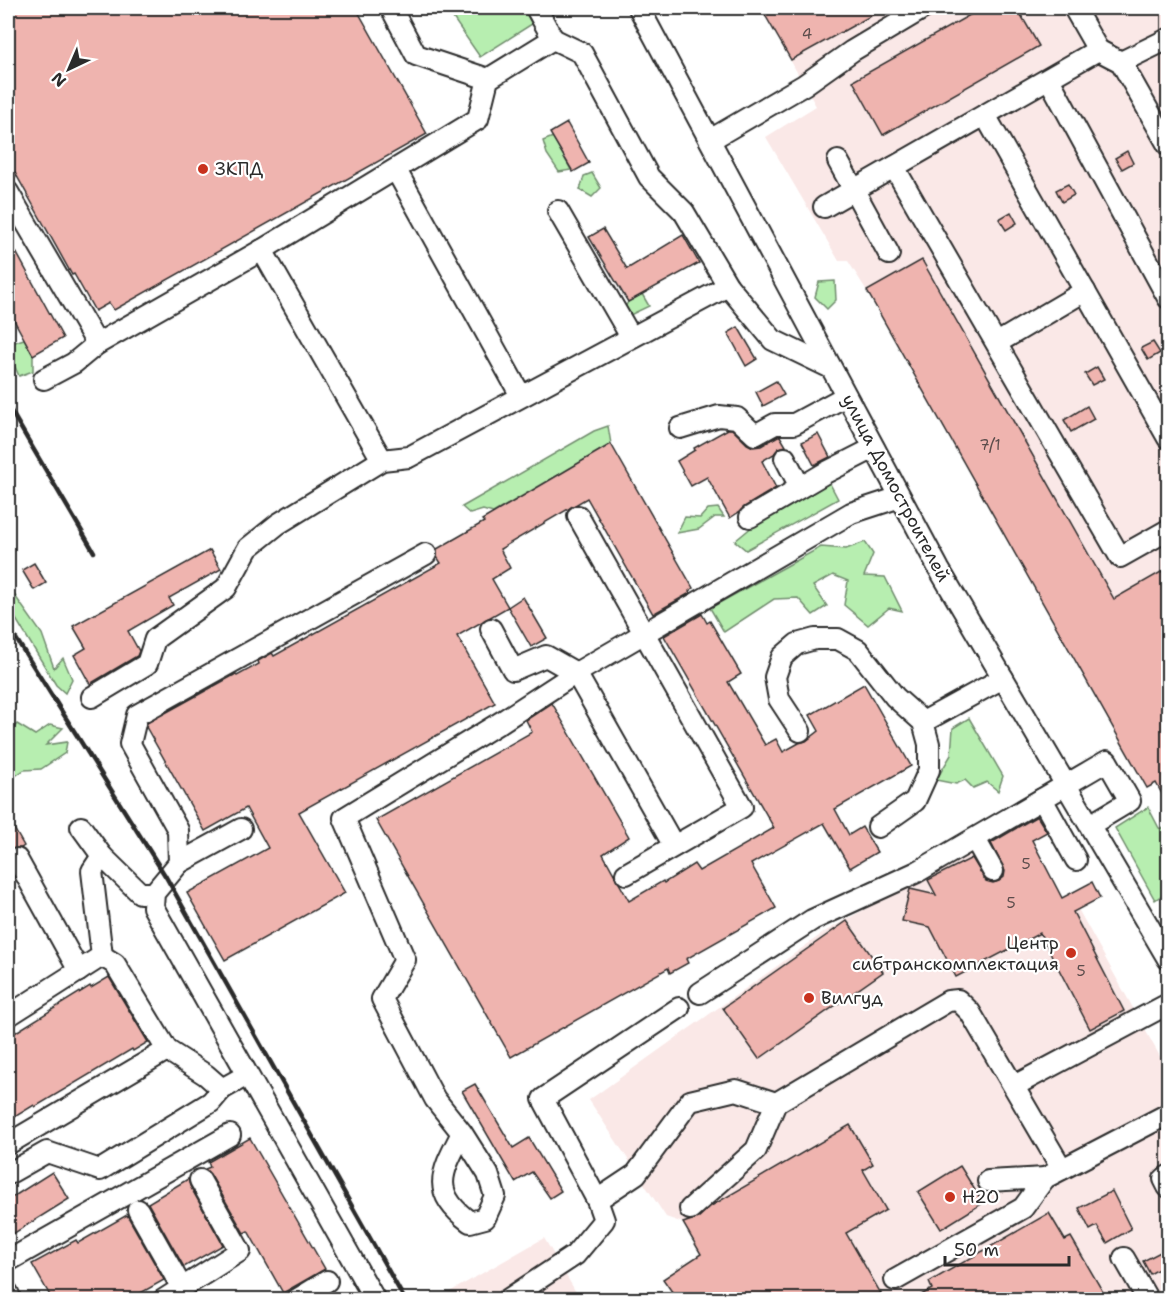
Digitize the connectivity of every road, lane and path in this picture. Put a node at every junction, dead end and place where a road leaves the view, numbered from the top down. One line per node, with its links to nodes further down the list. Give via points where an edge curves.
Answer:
1 (390, 8): 10 (street, via 416,55)
2 (536, 8): 6 (street)
3 (639, 8): 13 (street, улица Домостроителей)
4 (924, 8): 13 (street)
5 (1074, 8): 8 (street)
6 (553, 39): 10 (street); 24 (street, via 582,54 649,177 684,212)
7 (1168, 39): 9 (street)
8 (1098, 50): 9 (street); 11 (street)
9 (1121, 62): 14 (street)
10 (488, 79): 17 (street, via 477,119)
11 (1049, 79): 12 (street); 26 (street)
12 (985, 115): 16 (street); 25 (street)
13 (710, 140): 30 (street, улица Домостроителей)
14 (1168, 145)
15 (838, 160): 18 (street)
16 (894, 167): 18 (street); 29 (street)
17 (396, 170): 22 (street); 32 (street)
18 (854, 189): 20 (street); 23 (street)
19 (10, 202): 28 (street)
20 (824, 207)
21 (558, 211): 27 (street)
22 (262, 250): 28 (street); 38 (street)
23 (889, 254)
24 (728, 286): 27 (street); 30 (street, via 772,340)
25 (1085, 291): 29 (street); 35 (street)
26 (1168, 298)
27 (632, 337): 32 (street)
28 (97, 344): 31 (street)
29 (997, 344): 43 (street, via 1120,557)
30 (831, 368): 33 (street, улица Домостроителей)
31 (44, 380)
32 (521, 396): 38 (street, via 409,457)
33 (846, 396): 34 (street, via 794,424 775,424 755,435 738,418 719,416); 36 (street, улица Домостроителей)
34 (680, 428)
35 (1168, 438)
36 (874, 448): 39 (street); 40 (street, улица Домостроителей)
37 (785, 459): 39 (street)
38 (382, 460): 49 (street, via 255,542 226,588 155,639 147,664)
39 (800, 487): 42 (street)
40 (900, 497): 46 (street, via 851,513); 48 (street, улица Домостроителей)
41 (578, 516): 46 (street)
42 (750, 517)
43 (1168, 530)
44 (426, 554): 63 (street, via 137,715 130,744 178,830)
45 (491, 629): 47 (street, via 513,670 546,656)
46 (645, 633): 47 (street); 59 (street, via 742,807)
47 (576, 673): 59 (street); 80 (street, via 344,818 405,960 382,999 435,1099)
48 (1003, 678): 50 (street); 52 (street, улица Домостроителей)
49 (92, 697)
50 (923, 722): 51 (street, via 895,697 858,650 838,639 815,639 797,644 782,657 776,677 779,699); 56 (street, via 929,744 929,770 915,801)
51 (800, 731)
52 (1066, 785): 53 (street); 54 (street, улица Домостроителей); 54 (street, via 1107,761 1113,771 1130,801)
53 (1042, 800): 58 (street); 62 (street)
54 (1090, 825): 68 (street, улица Домостроителей)
55 (81, 827): 60 (street)
56 (878, 828)
57 (241, 829): 63 (street)
58 (975, 839): 64 (street); 70 (street, via 917,872 812,920)
59 (674, 846): 65 (street)
60 (102, 856): 66 (street, via 140,893); 67 (street, via 92,872)
61 (17, 859): 69 (street)
62 (1076, 860)
63 (179, 863): 66 (street)
64 (993, 871)
65 (626, 874)
66 (154, 893): 75 (street, via 153,907)
67 (102, 956): 69 (street); 74 (street, via 115,964)
68 (1168, 959)
69 (79, 971): 73 (street)
70 (700, 993)
71 (1168, 1004): 76 (street)
72 (679, 1008): 89 (street, via 543,1099)
73 (8, 1016)
74 (167, 1050): 77 (street); 82 (street)
75 (247, 1075): 77 (street); 101 (street)
76 (1014, 1086): 78 (street, via 970,1012 958,1000 948,1001); 83 (street)
77 (222, 1089): 84 (street, via 211,1102 99,1170 47,1152)
78 (776, 1103): 89 (street, via 736,1090 690,1101 636,1174); 90 (street, via 756,1149)
79 (1168, 1114): 83 (street)
80 (462, 1133)
81 (230, 1135): 93 (street)
82 (8, 1144)
83 (1054, 1173): 87 (street); 94 (street, via 1023,1208)
84 (8, 1174)
85 (1168, 1176): 88 (street, via 1164,1179)
86 (200, 1180): 96 (street, via 240,1251)
87 (988, 1181)
88 (1168, 1187)
89 (597, 1200): 102 (street, via 604,1220 575,1255)
90 (690, 1209)
91 (138, 1210): 96 (street)
92 (1124, 1258): 103 (street)
93 (8, 1261)
94 (895, 1280)
95 (327, 1281): 100 (street)
96 (182, 1287): 99 (street)
97 (8, 1293): 98 (street)
98 (11, 1299)
99 (163, 1299)
100 (296, 1299)
101 (375, 1299)
102 (507, 1299)
103 (1148, 1299)

